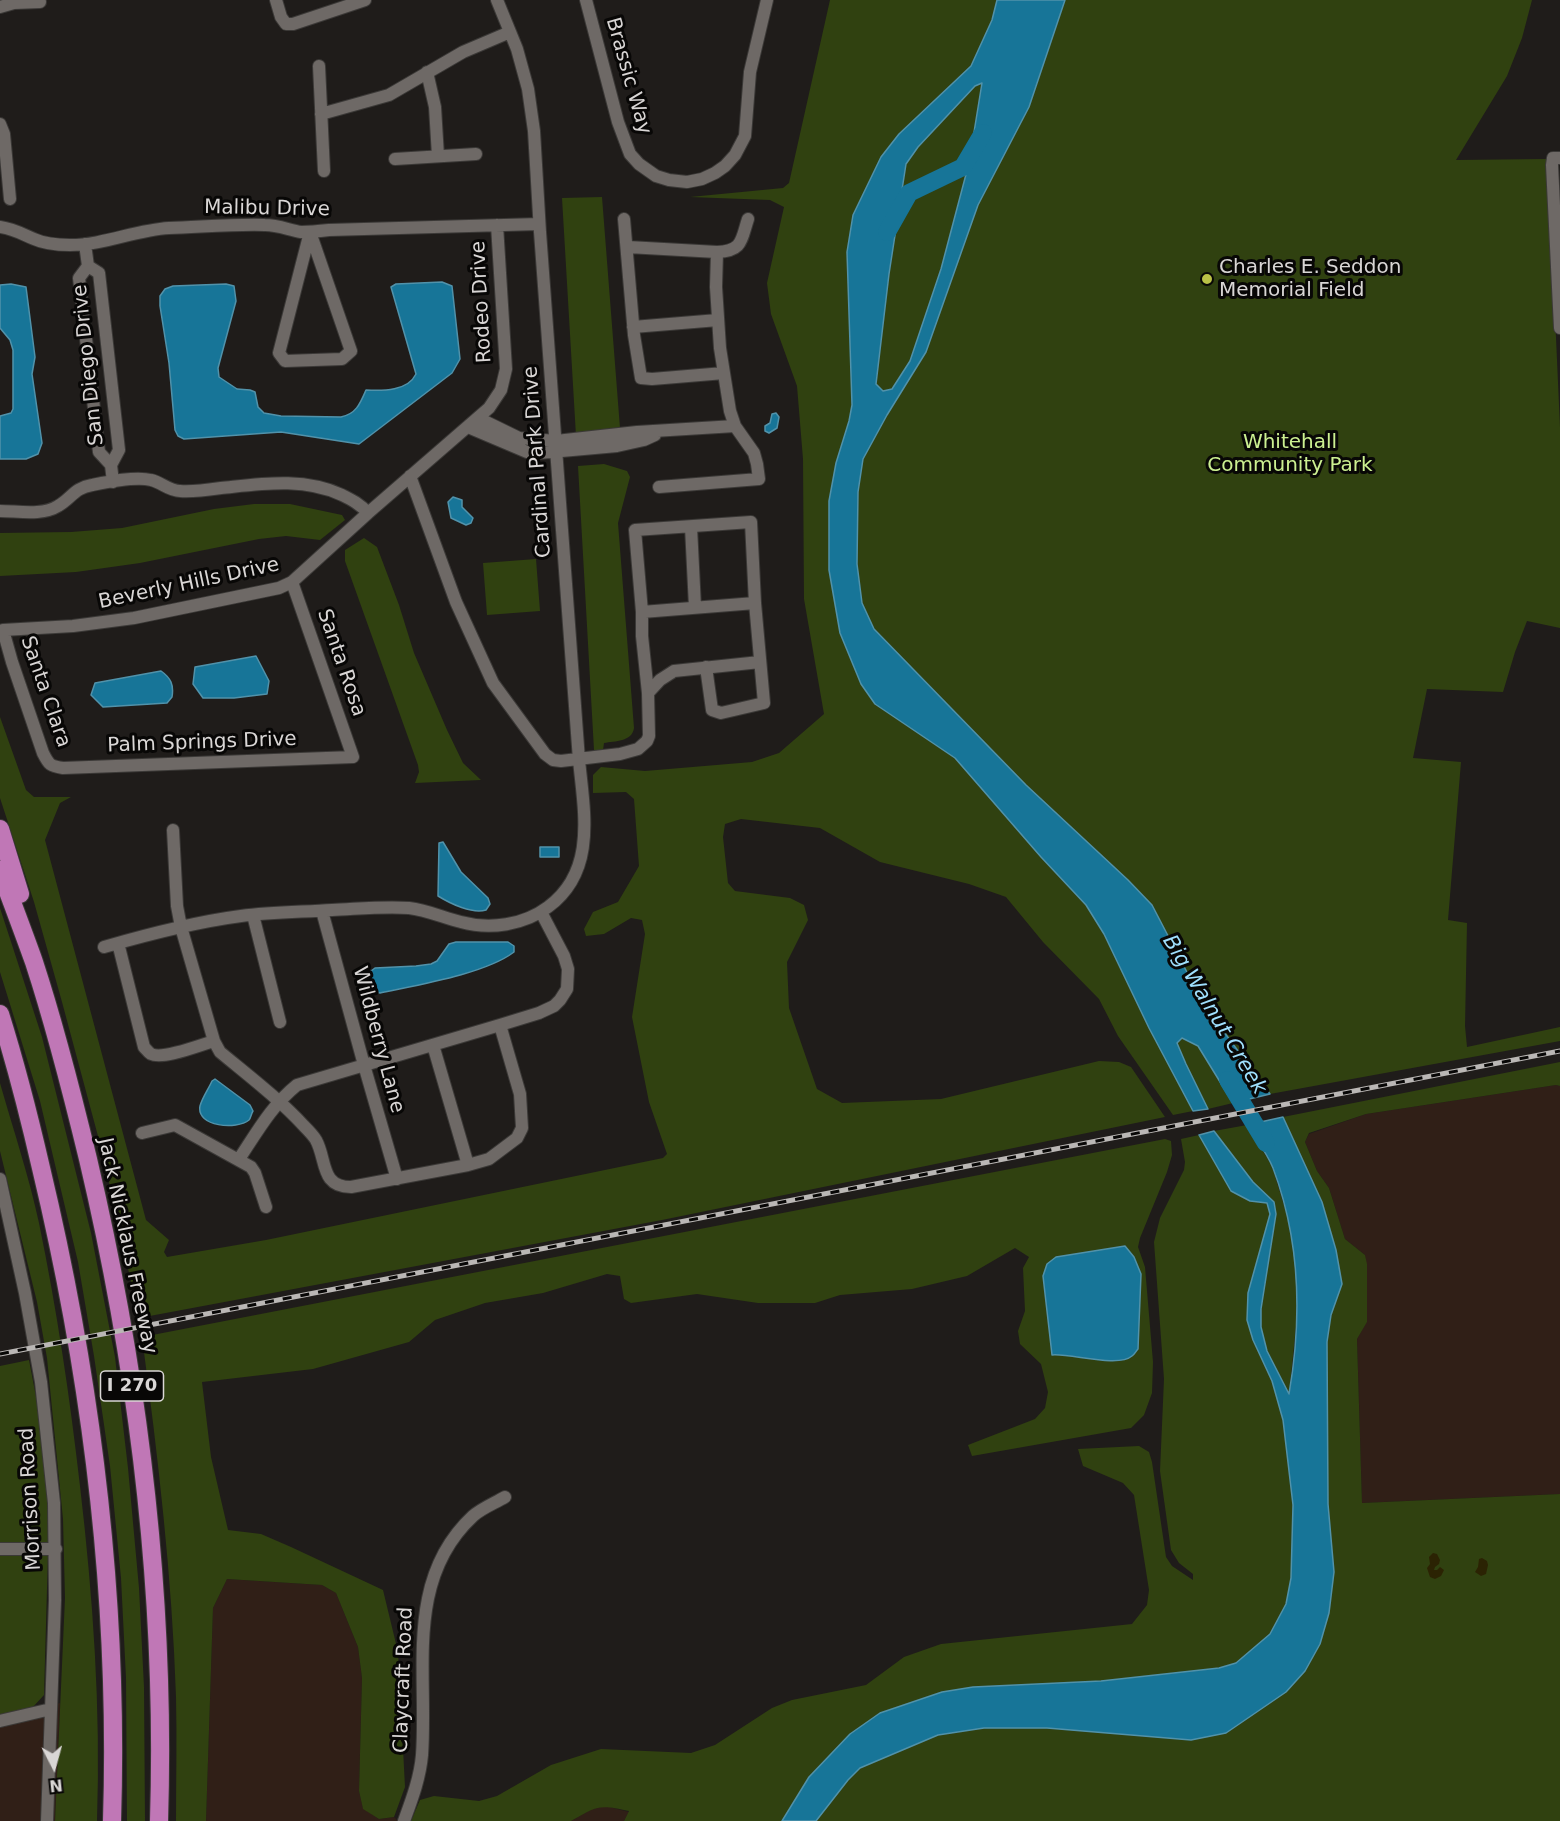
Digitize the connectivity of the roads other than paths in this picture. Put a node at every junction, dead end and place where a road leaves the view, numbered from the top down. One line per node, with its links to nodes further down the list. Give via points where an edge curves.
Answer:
1 (276, 0): 2 (street, via 281,17 286,24 293,24)
2 (365, 0)
3 (497, 0): 8 (street, Cardinal Park Drive)
4 (586, 0): 5 (street, Brassic Way, via 630,154 656,176 687,182 702,179 725,166 745,136 750,72)
5 (766, 0)
6 (40, 2): 7 (street)
7 (0, 7)
8 (510, 32): 10 (street); 21 (street, Cardinal Park Drive, via 528,89)
9 (319, 66): 11 (street)
10 (427, 72): 11 (street, via 389,95); 14 (street, via 435,107)
11 (321, 114): 17 (street)
12 (0, 124): 18 (street)
13 (476, 154): 14 (street)
14 (438, 156): 16 (street)
15 (1557, 158): 31 (street, via 1552,165)
16 (395, 159)
17 (324, 171)
18 (10, 199)
19 (624, 219): 26 (street)
20 (748, 219): 27 (street, via 739,246)
21 (539, 224): 22 (street, Malibu Drive); 37 (street, Cardinal Park Drive)
22 (497, 225): 24 (street, Malibu Drive); 33 (street, Rodeo Drive, via 506,369 501,390)
23 (0, 227): 25 (street, Malibu Drive, via 46,242)
24 (310, 232): 24 (street, via 351,351 342,359 285,361 279,353); 25 (street, Malibu Drive, via 268,225 165,228)
25 (85, 244): 28 (street, San Diego Drive)
26 (628, 247): 27 (street); 30 (street)
27 (717, 252): 29 (street)
28 (88, 266): 38 (street, San Diego Drive, via 79,278 82,311 99,452); 38 (street, San Diego Drive, via 99,273 101,285 119,450)
29 (718, 320): 30 (street); 32 (street)
30 (633, 327): 32 (street, via 641,378)
31 (1560, 328)
32 (724, 373): 35 (street)
33 (489, 408): 34 (street, Beverly Hills Drive)
34 (478, 418): 36 (street, Beverly Hills Drive); 37 (street, via 519,438)
35 (735, 426): 37 (street, via 663,430 645,440 617,446); 41 (street, via 754,453 759,479)
36 (468, 427): 37 (street, via 527,452); 39 (street, Beverly Hills Drive)
37 (556, 446): 54 (street, Cardinal Park Drive)
38 (111, 465): 40 (street, San Diego Drive)
39 (411, 476): 43 (street, Beverly Hills Drive); 54 (street, via 456,602 494,683 545,754 553,760)
40 (113, 482): 42 (street, via 78,489 49,510); 43 (street, via 142,478 186,492 297,483 333,491 360,504)
41 (659, 487)
42 (0, 511)
43 (368, 513): 45 (street, Beverly Hills Drive)
44 (691, 527): 46 (street, via 752,522); 47 (street); 48 (street, via 635,530)
45 (292, 582): 49 (street, Beverly Hills Drive, via 258,593 134,618); 53 (street, Santa Rosa)
46 (755, 603): 47 (street); 50 (street)
47 (695, 607): 48 (street)
48 (642, 612): 52 (street)
49 (3, 630): 55 (street, Santa Clara, via 43,753)
50 (760, 662): 51 (street); 51 (street, via 764,703 721,713 712,710)
51 (706, 668): 52 (street, via 674,671)
52 (648, 693): 54 (street, via 649,736 642,746 620,754)
53 (353, 757): 55 (street, Palm Springs Drive)
54 (579, 760): 60 (street, Cardinal Park Drive, via 586,835 583,852 564,892)
55 (52, 766)
56 (0, 829): 65 (highway, via 17,881)
57 (173, 830): 62 (street)
58 (0, 870): 65 (highway, Jack Nicklaus Freeway / I 270)
59 (322, 911): 60 (street, via 410,908 486,926 508,924); 61 (street); 72 (street, Wildberry Lane)
60 (541, 912): 68 (street, via 564,956 567,988 547,1010)
61 (253, 915): 62 (street); 67 (street)
62 (181, 927): 63 (street); 69 (street)
63 (118, 943): 64 (street); 69 (street, via 144,1047 162,1056)
64 (104, 947)
65 (33, 961): 88 (highway, Jack Nicklaus Freeway / I 270, via 73,1098 106,1234 137,1413 159,1658)
66 (0, 1014): 74 (highway, I 270)
67 (280, 1022)
68 (500, 1025): 70 (street); 77 (street, via 520,1094 522,1128 516,1138 489,1159)
69 (214, 1041): 73 (street, via 220,1052)
70 (433, 1045): 72 (street); 77 (street)
71 (0, 1054): 74 (highway)
72 (364, 1065): 73 (street, via 297,1085); 79 (street, Wildberry Lane)
73 (279, 1102): 76 (street); 79 (street, via 316,1139 333,1183 351,1187)
74 (28, 1112): 87 (highway, I 270, via 59,1241 88,1416 109,1637)
75 (142, 1133): 76 (street, via 175,1125)
76 (239, 1159): 80 (street, via 255,1173)
77 (468, 1165): 79 (street)
78 (0, 1179): 82 (street, Morrison Road, via 41,1382)
79 (397, 1179)
80 (266, 1207)
81 (504, 1497): 89 (street, Claycraft Road, via 474,1515 445,1549 428,1595 423,1637 422,1755 418,1784)
82 (56, 1549): 83 (street); 84 (street, Morrison Road)
83 (0, 1550)
84 (51, 1709): 85 (street); 86 (street, Morrison Road)
85 (0, 1720)
86 (47, 1821)
87 (112, 1821)
88 (159, 1821)
89 (404, 1821)

